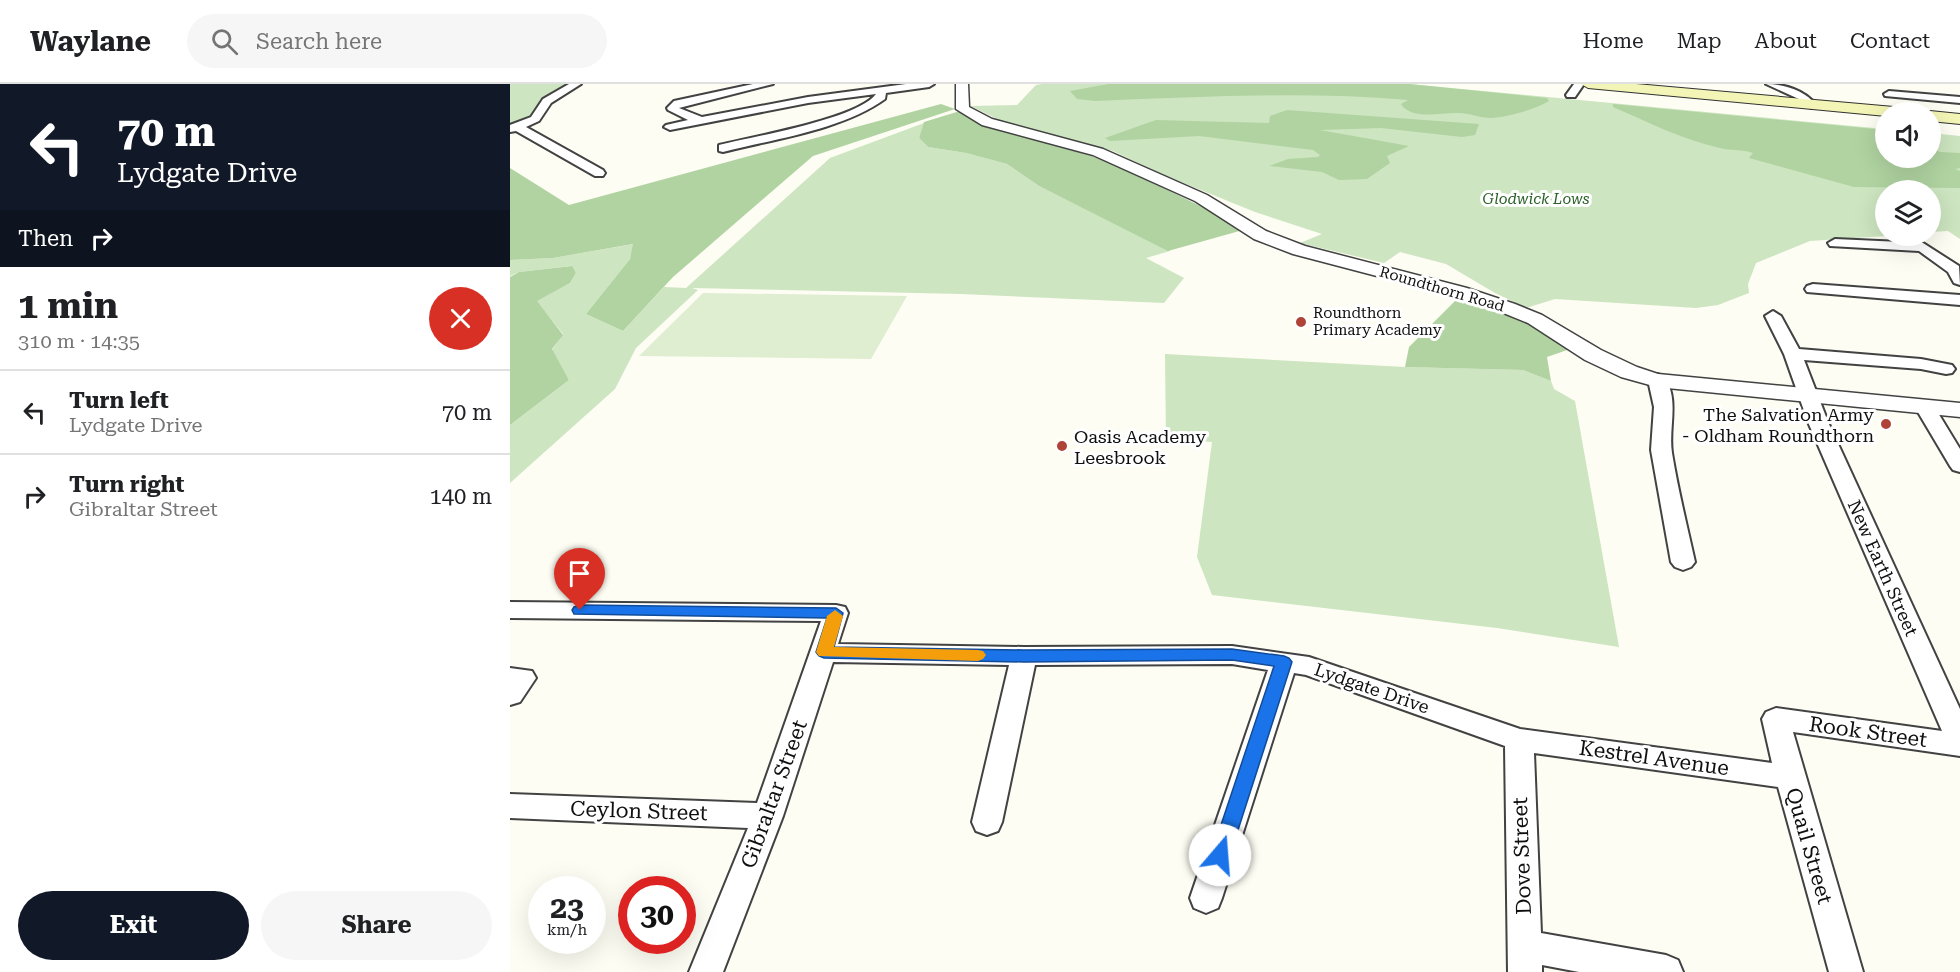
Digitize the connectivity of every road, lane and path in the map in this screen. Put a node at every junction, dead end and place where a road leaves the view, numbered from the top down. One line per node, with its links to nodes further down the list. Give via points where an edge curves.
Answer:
1 (576, 84): 19 (street, via 547,101 535,119)
2 (768, 84): 17 (street, via 678,103 672,108)
3 (869, 84): 9 (street)
4 (928, 84): 9 (street)
5 (962, 84): 30 (street, Roundthorn Road, via 963,109 987,122 1098,152 1202,198 1260,235 1299,250 1508,308 1535,319 1593,355)
6 (1579, 84): 10 (street)
7 (1588, 84): 11 (main road)
8 (1771, 84): 11 (street)
9 (882, 90): 17 (street, via 808,100); 20 (street, via 873,105)
10 (1571, 95)
11 (1809, 98): 14 (main road)
12 (1960, 100): 13 (street, via 1889,92)
13 (1892, 102)
14 (1875, 109)
15 (1941, 117): 16 (main road)
16 (1960, 119)
17 (704, 122): 18 (street); 20 (street)
18 (670, 127)
19 (514, 128): 22 (street)
20 (754, 140): 21 (street)
21 (723, 148)
22 (599, 173)
23 (1835, 243): 24 (street, via 1923,247 1954,269)
24 (1960, 280)
25 (1813, 289): 26 (street)
26 (1960, 300)
27 (1773, 316): 28 (street, New Earth Street)
28 (1793, 354): 29 (street); 31 (street, New Earth Street)
29 (1946, 369)
30 (1657, 380): 31 (street, Roundthorn Road); 35 (street, via 1664,407 1661,450)
31 (1809, 394): 32 (street, Roundthorn Road); 42 (street, New Earth Street, via 1818,422)
32 (1925, 407): 33 (street, Roundthorn Road); 34 (street)
33 (1960, 410)
34 (1960, 465)
35 (1683, 562)
36 (510, 610): 37 (street, Gibraltar Street, via 836,613)
37 (824, 652): 38 (street, Lydgate Drive); 49 (street, Gibraltar Street)
38 (1024, 656): 39 (street, Lydgate Drive, via 1232,655); 50 (street)
39 (1284, 662): 44 (street, Lydgate Drive, via 1309,666); 51 (street)
40 (510, 678): 41 (street, via 523,678)
41 (510, 695)
42 (1954, 713): 45 (street, New Earth Street)
43 (1776, 719): 46 (street, Rook Street); 47 (street, Quail Street)
44 (1519, 740): 47 (street, Kestrel Avenue); 52 (street, Dove Street)
45 (1960, 740)
46 (1960, 745)
47 (1790, 777): 55 (street, Quail Street)
48 (510, 806): 49 (street, Ceylon Street)
49 (768, 816): 53 (street, Gibraltar Street)
50 (987, 822)
51 (1206, 898)
52 (1525, 959): 54 (street)
53 (706, 972)
54 (1666, 972)
55 (1846, 972)

